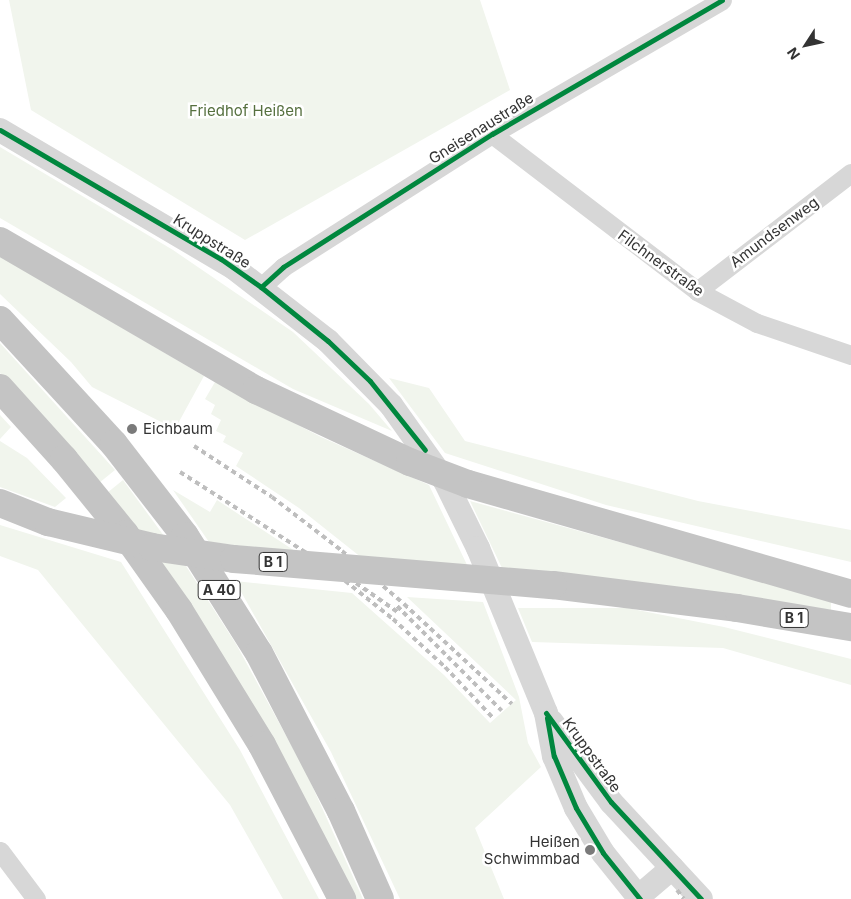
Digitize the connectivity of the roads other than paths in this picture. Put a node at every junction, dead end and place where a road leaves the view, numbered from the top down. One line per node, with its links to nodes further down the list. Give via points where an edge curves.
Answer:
1 (722, 0): 3 (street, Gneisenaustraße)
2 (0, 130): 6 (street, Kruppstraße, via 221,259)
3 (492, 134): 6 (street, Gneisenaustraße, via 283,267); 7 (street, Filchnerstraße)
4 (851, 173): 7 (street, Amundsenweg)
5 (0, 241): 12 (highway, bridge, via 256,390 410,462 468,484)
6 (261, 287): 18 (street, Kruppstraße, via 328,341 370,381 425,450 445,481 478,548)
7 (697, 291): 9 (street, Filchnerstraße, via 757,323)
8 (0, 320): 24 (highway, A 40, via 114,444 185,536 259,653 341,811)
9 (851, 355)
10 (0, 388): 23 (highway, A 40, via 125,534 179,610 262,744)
11 (0, 502): 15 (highway, B 1, bridge, via 48,522 133,542 234,559 553,585)
12 (659, 540): 13 (highway); 14 (highway)
13 (851, 574)
14 (851, 594)
15 (737, 608): 16 (highway, B 1); 17 (highway)
16 (851, 627)
17 (851, 644)
18 (546, 713): 20 (street, Kruppstraße, via 611,802); 21 (street, Kruppstraße, via 554,756 576,808 603,853)
19 (0, 851): 22 (street)
20 (672, 868): 21 (street); 25 (street, Kruppstraße)
21 (639, 898)
22 (36, 899)
23 (342, 899)
24 (380, 899)
25 (701, 899)

